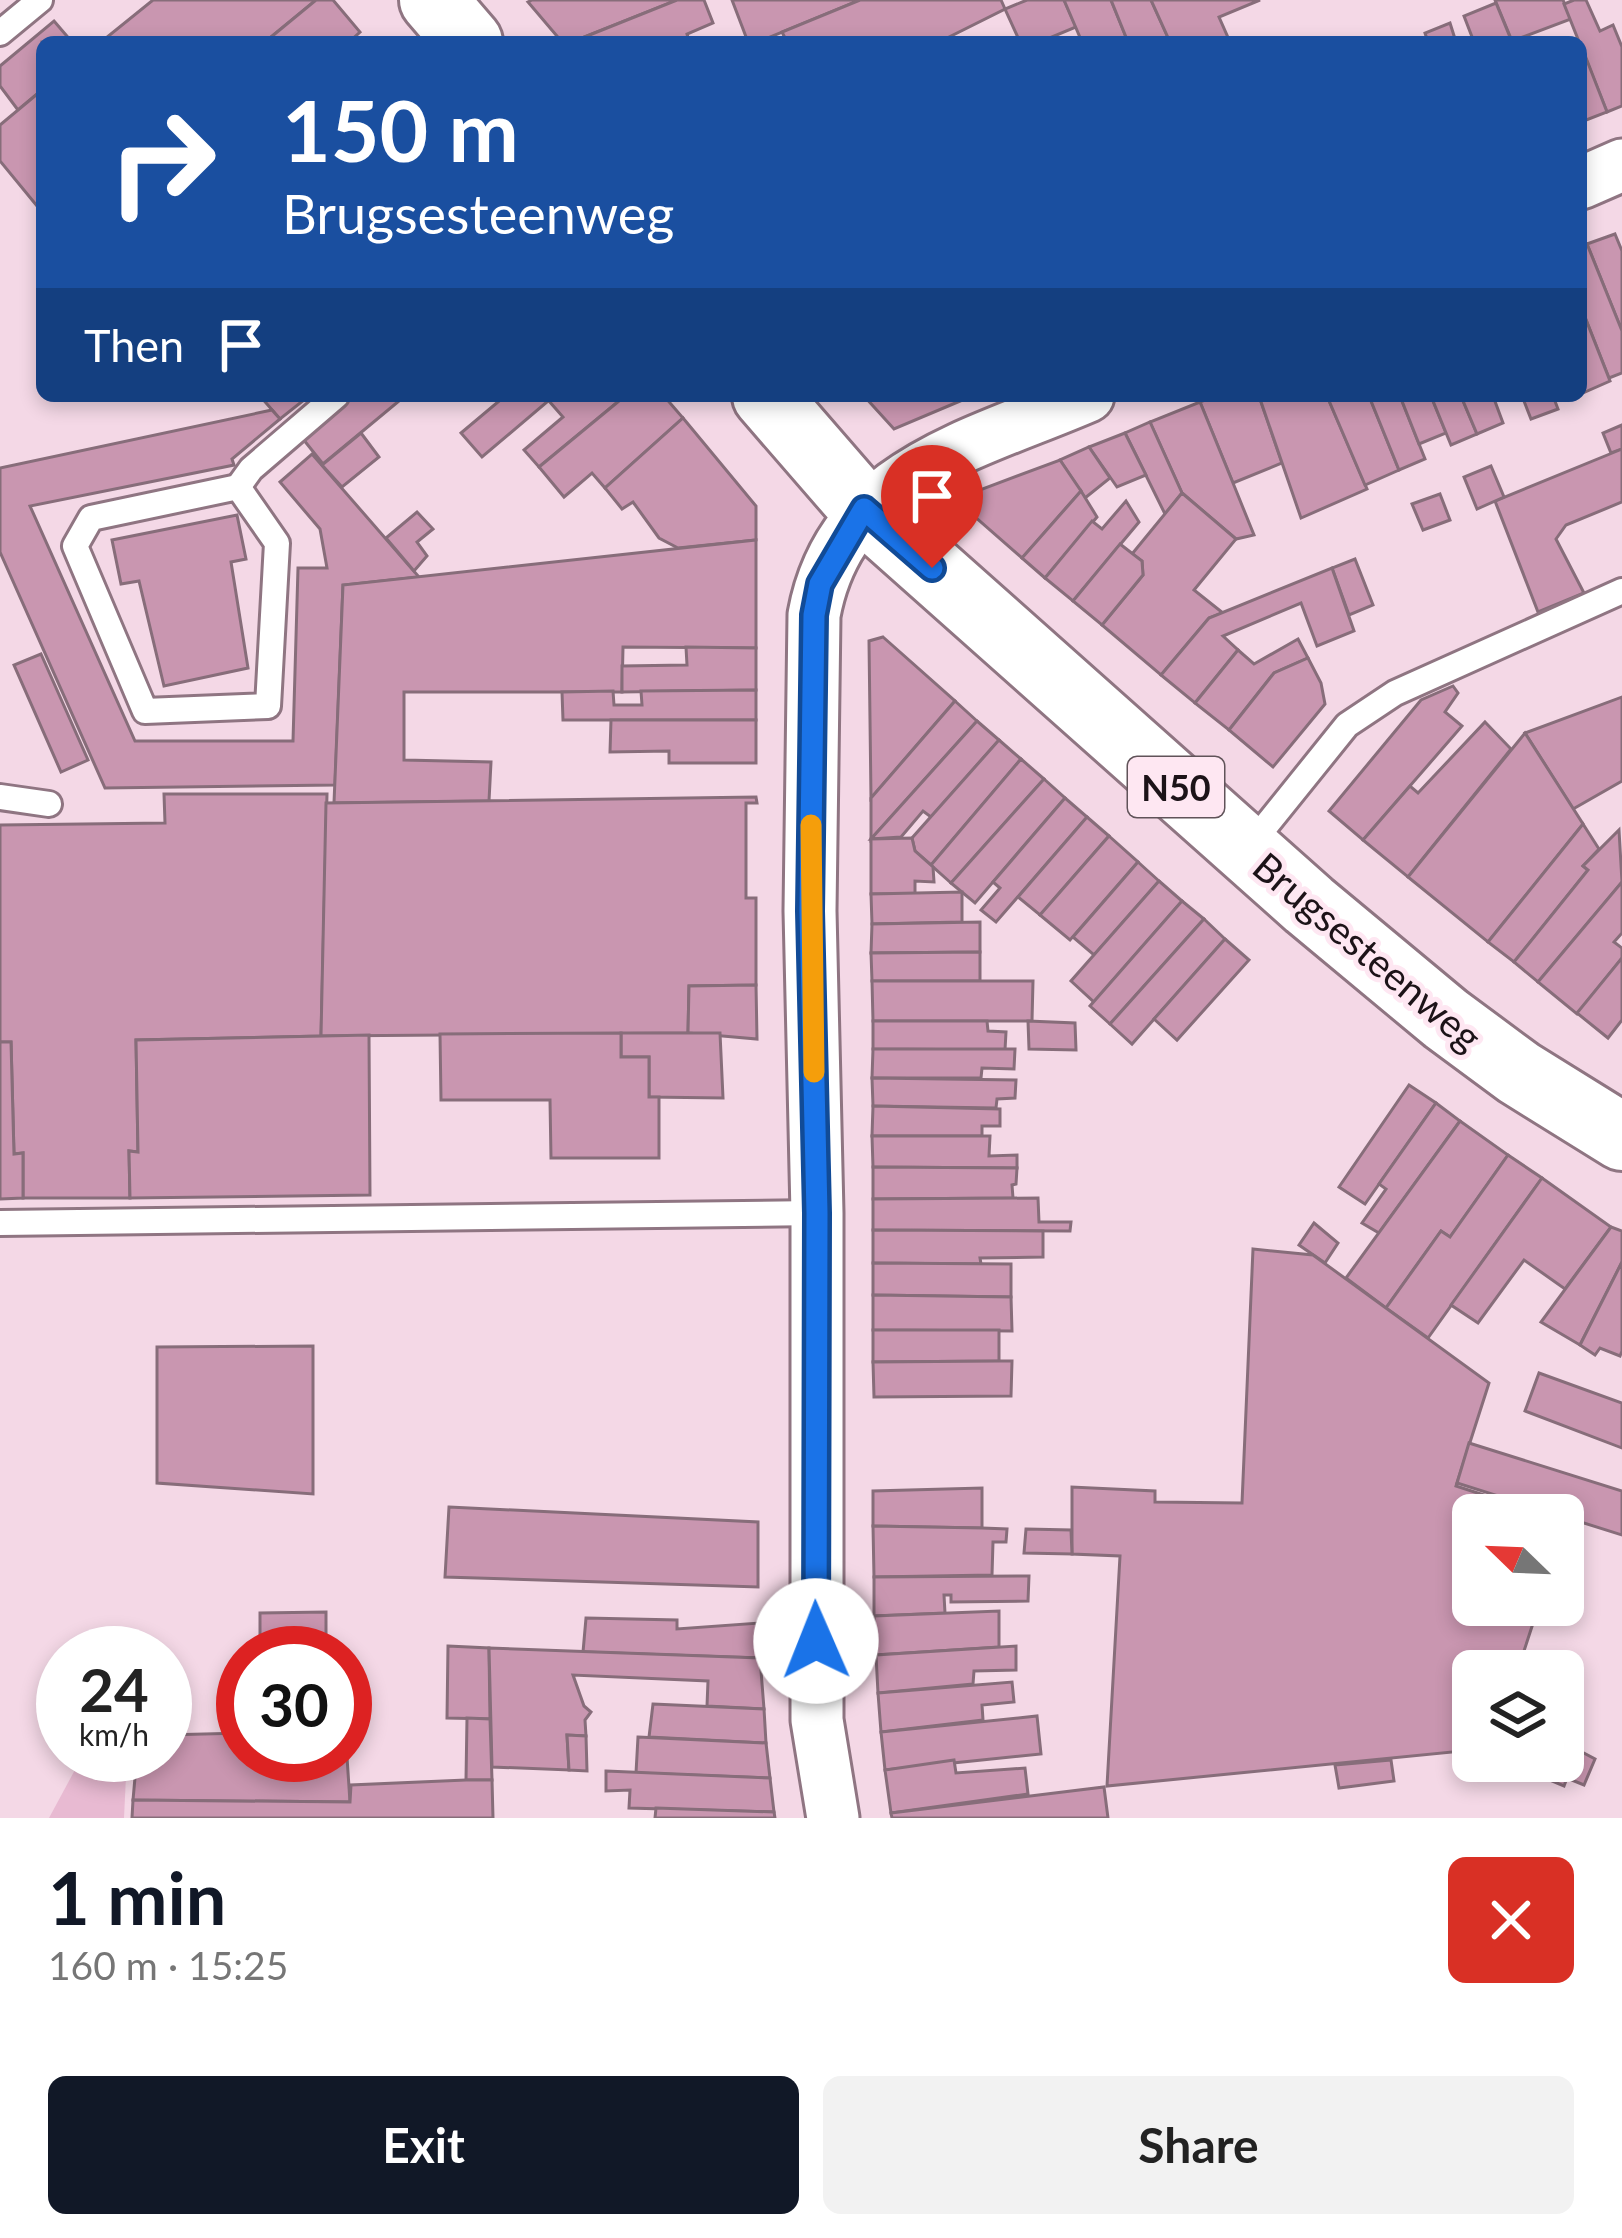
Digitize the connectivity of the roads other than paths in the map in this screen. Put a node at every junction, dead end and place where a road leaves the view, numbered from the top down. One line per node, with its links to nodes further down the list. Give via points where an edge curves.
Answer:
1 (40, 0): 3 (lane)
2 (434, 0): 4 (main road)
3 (0, 33)
4 (464, 36)
5 (1622, 165): 6 (street)
6 (1587, 180)
7 (329, 402): 10 (lane)
8 (771, 402): 11 (main road, Brugsesteenweg / N50)
9 (1074, 402): 11 (street, via 895,481)
10 (238, 487): 10 (lane, via 277,543 268,706 145,711 75,546 91,518)
11 (864, 509): 15 (main road, Brugsesteenweg / N50); 17 (street, via 820,584 814,615)
12 (1622, 591): 15 (lane, via 1395,694 1347,725)
13 (0, 797): 14 (lane)
14 (49, 804)
15 (1246, 850): 16 (main road, Brugsesteenweg / N50, via 1446,1019)
16 (1622, 1137)
17 (817, 1213): 18 (lane); 19 (street, via 817,1720)
18 (0, 1223)
19 (832, 1818)

